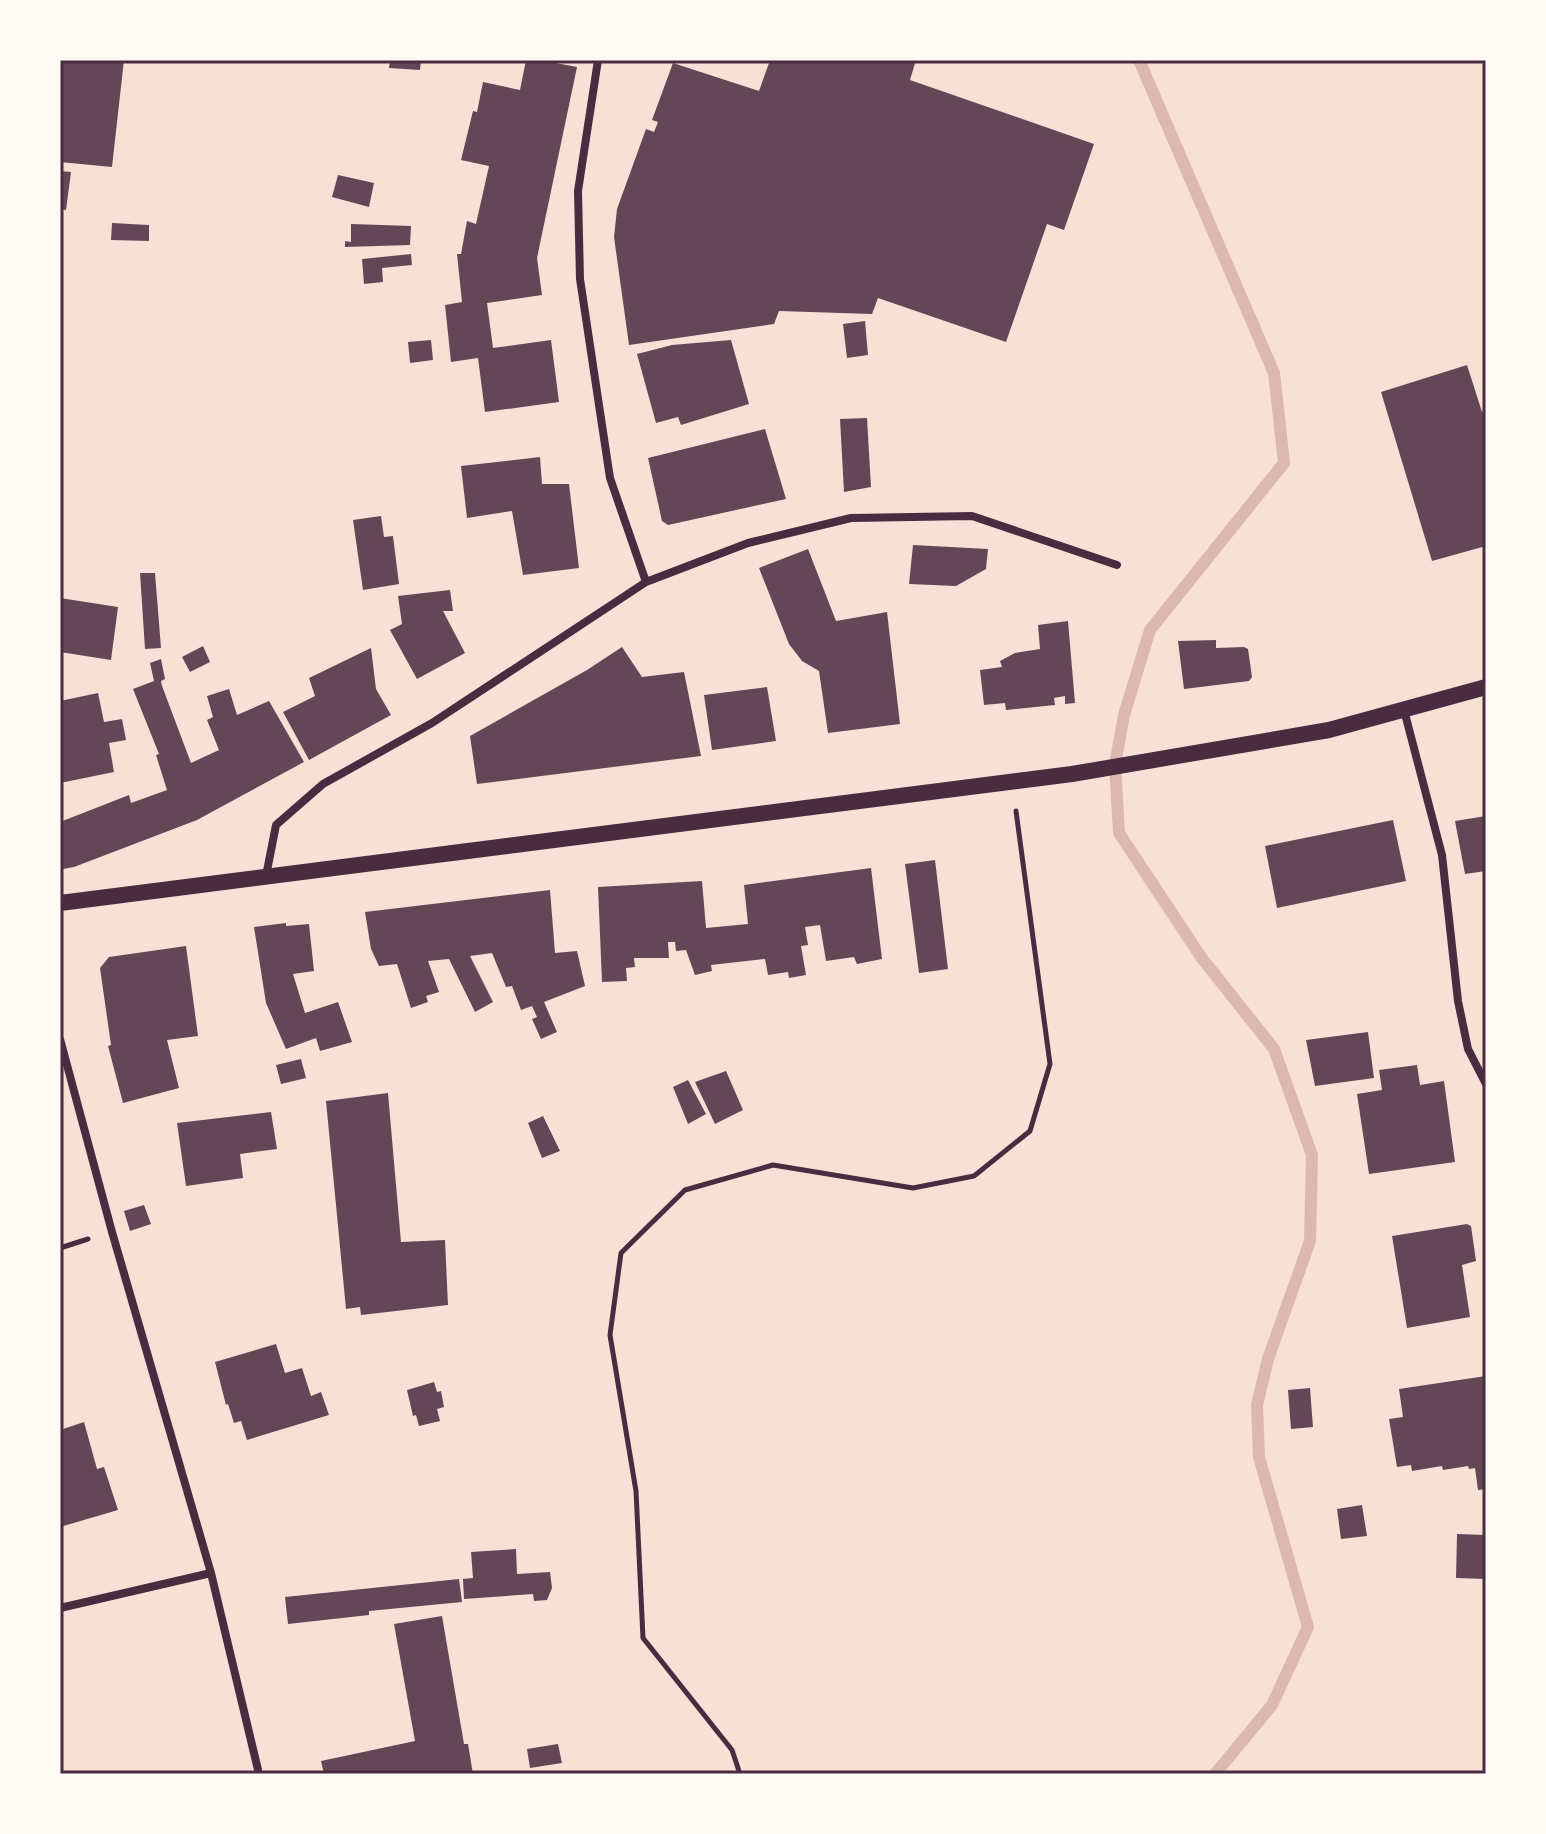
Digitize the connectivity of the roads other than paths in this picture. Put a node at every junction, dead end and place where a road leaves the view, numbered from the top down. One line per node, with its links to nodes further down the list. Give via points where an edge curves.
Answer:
1 (598, 60): 3 (street, via 578,191 580,279 610,478)
2 (1117, 565): 3 (street, via 972,516 851,518 748,543)
3 (646, 582): 6 (street, via 432,723 323,784 276,825)
4 (1486, 687): 5 (main road)
5 (1404, 710): 6 (main road, via 1329,730 1072,774); 9 (street, via 1442,855 1468,1049)
6 (266, 876): 7 (main road)
7 (60, 903)
8 (60, 1039): 10 (street)
9 (1486, 1084)
10 (211, 1573): 11 (street); 12 (street)
11 (60, 1608)
12 (259, 1774)

